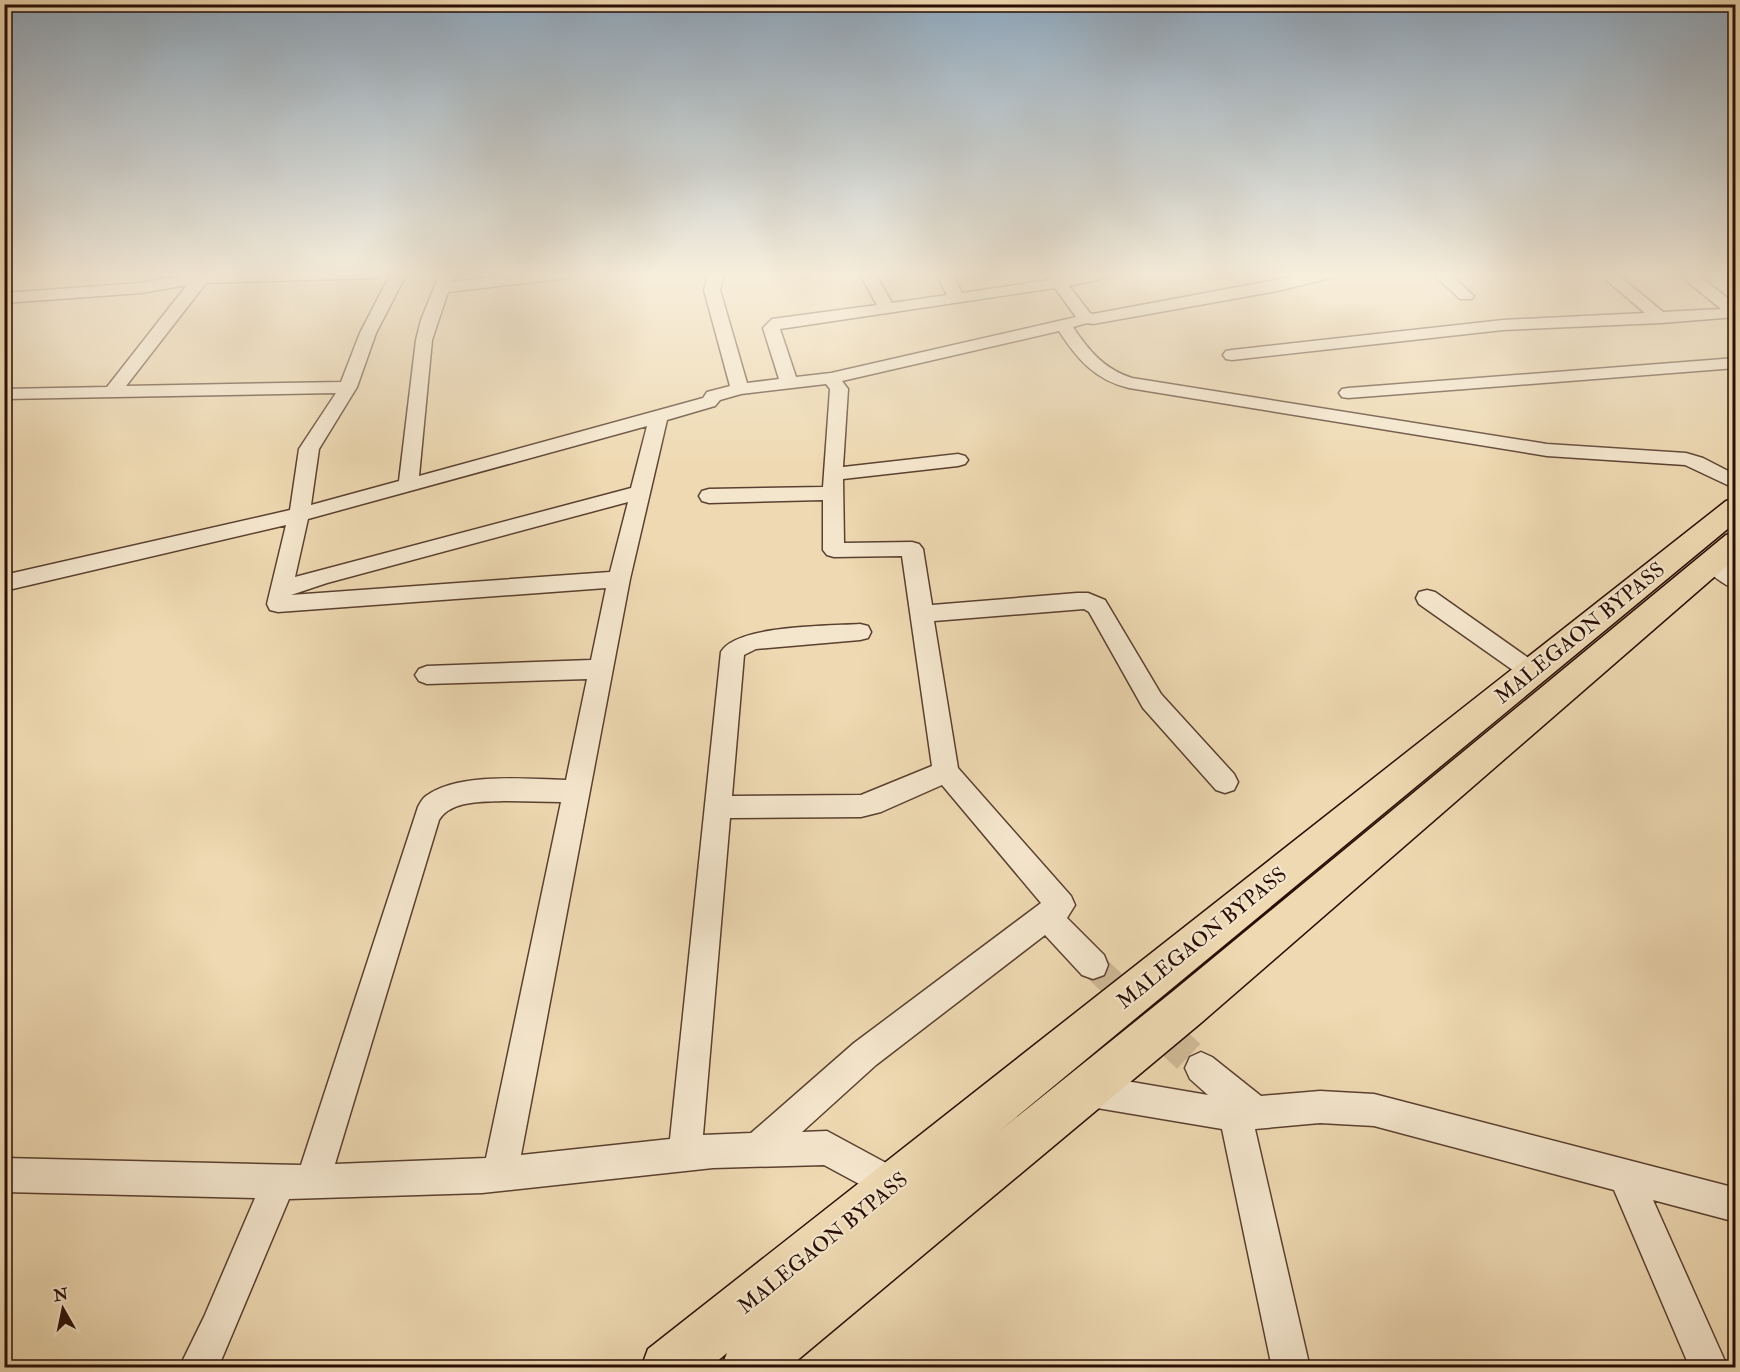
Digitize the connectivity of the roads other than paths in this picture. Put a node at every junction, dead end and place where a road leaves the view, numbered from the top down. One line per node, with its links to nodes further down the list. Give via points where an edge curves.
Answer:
1 (155, 337): 15 (street)
2 (367, 337): 13 (street)
3 (425, 337): 22 (street)
4 (725, 337): 14 (street)
5 (774, 337): 12 (street)
6 (1015, 337): 11 (street)
7 (1072, 337): 20 (street, via 1096,369 1129,383 1547,450 1686,459)
8 (1394, 337): 9 (street)
9 (1232, 355)
10 (1736, 363): 16 (street)
11 (831, 378): 12 (street); 21 (street, via 839,389)
12 (789, 383): 14 (street)
13 (348, 387): 15 (street); 26 (street, via 309,449)
14 (740, 389): 18 (street)
15 (112, 392): 17 (street)
16 (1348, 393)
17 (4, 394)
18 (660, 417): 22 (street); 23 (street)
19 (958, 460): 21 (street, via 892,469)
20 (1736, 483)
21 (833, 484): 24 (street); 32 (street, via 834,550 912,549)
22 (408, 485): 26 (street)
23 (641, 492): 28 (street); 30 (street)
24 (709, 496)
25 (1736, 507): 35 (highway, MALEGAON BYPASS)
26 (299, 514): 29 (street); 30 (street)
27 (1728, 562): 44 (highway, MALEGAON BYPASS)
28 (619, 579): 30 (street, via 278,604); 34 (street)
29 (4, 583)
30 (282, 588)
31 (1426, 598): 35 (street)
32 (922, 614): 37 (street); 38 (street, via 1088,601 1097,606 1152,701)
33 (860, 632): 40 (street, via 754,641 733,652)
34 (602, 669): 36 (street); 39 (street)
35 (1532, 672): 52 (highway, MALEGAON BYPASS)
36 (427, 675)
37 (946, 772): 40 (street, via 861,806); 41 (street, via 1061,905)
38 (1225, 782)
39 (578, 791): 48 (street); 51 (street, via 477,792 435,804 427,815)
40 (717, 807): 47 (street)
41 (1046, 916): 42 (street); 46 (street, via 865,1054)
42 (1093, 965)
43 (1201, 1068): 45 (street)
44 (1085, 1089): 45 (street, via 1213,1112); 54 (highway, MALEGAON BYPASS)
45 (1245, 1113): 50 (street, via 1320,1107 1374,1110); 58 (street)
46 (757, 1150): 47 (street); 52 (street, via 827,1148)
47 (685, 1154): 48 (street)
48 (500, 1174): 51 (street)
49 (4, 1175): 51 (street)
50 (1624, 1176): 53 (street); 59 (street)
51 (296, 1182): 55 (street)
52 (896, 1184): 54 (street); 56 (highway, MALEGAON BYPASS)
53 (1736, 1205)
54 (929, 1218): 57 (highway, MALEGAON BYPASS)
55 (198, 1368)
56 (667, 1368)
57 (747, 1368)
58 (1291, 1368)
59 (1709, 1368)

